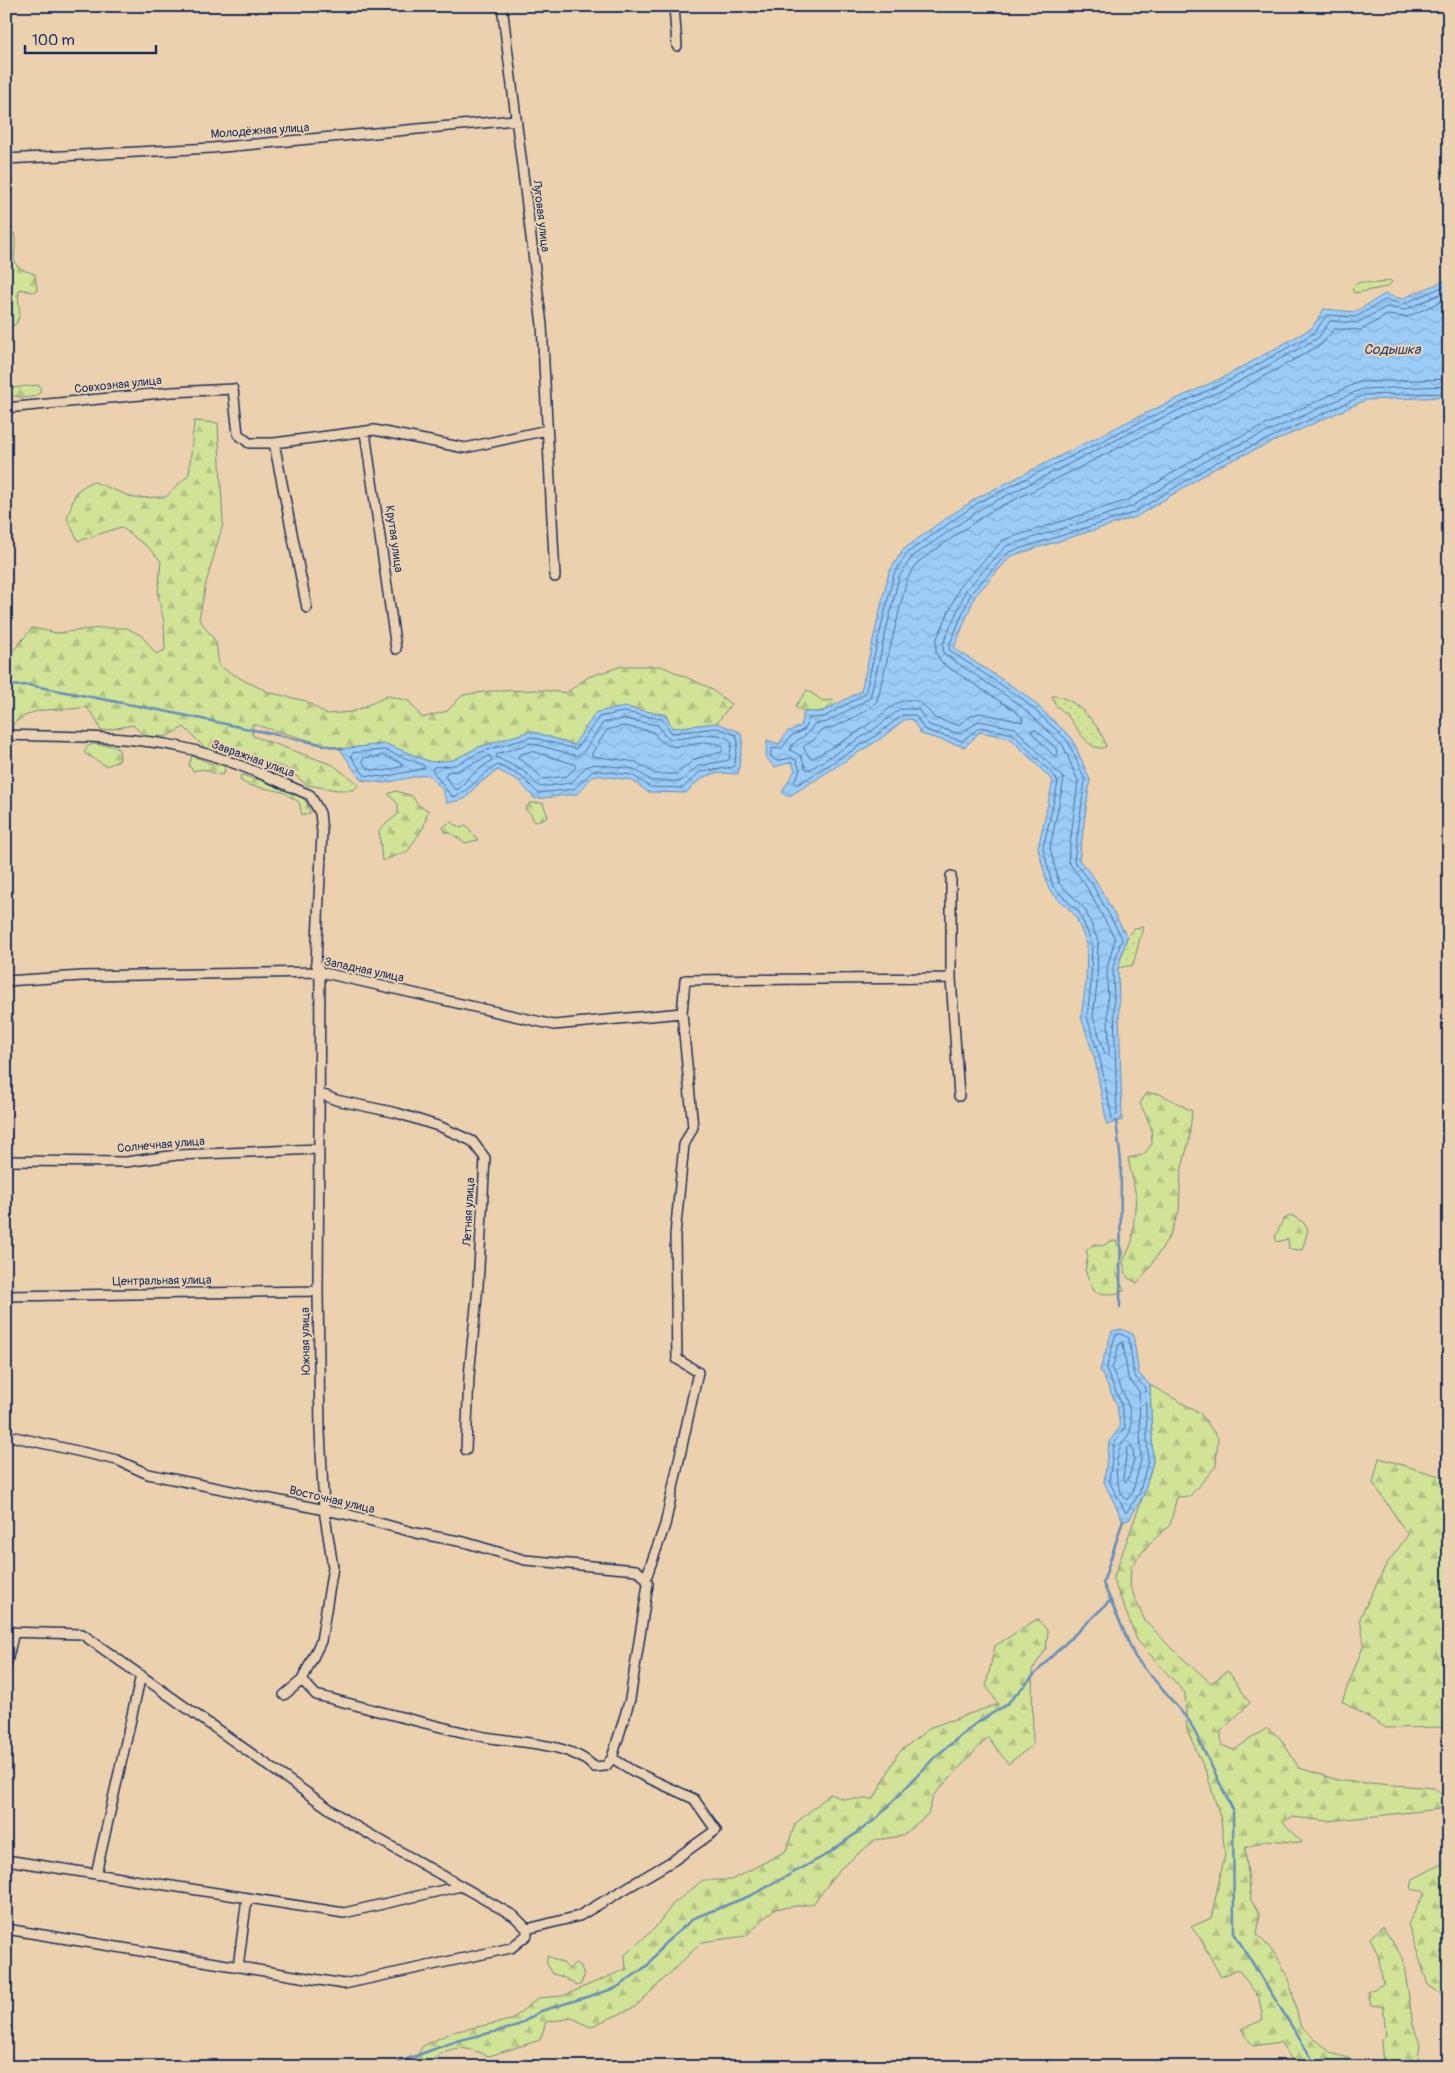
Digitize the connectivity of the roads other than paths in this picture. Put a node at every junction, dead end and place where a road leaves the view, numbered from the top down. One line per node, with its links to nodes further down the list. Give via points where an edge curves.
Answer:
1 (502, 6): 4 (street, Луговая улица)
2 (674, 6): 3 (street)
3 (677, 46)
4 (515, 120): 5 (street, Молодёжная улица, via 212,148); 7 (street, Луговая улица, via 542,325)
5 (6, 159)
6 (6, 408): 9 (street, Совхозная улица, via 233,389 238,434 250,443)
7 (547, 430): 8 (street, via 465,448 374,430); 10 (street, Луговая улица)
8 (365, 432): 9 (street); 12 (street, Крутая улица)
9 (274, 443): 11 (street)
10 (555, 577)
11 (307, 608)
12 (396, 650)
13 (6, 735): 15 (street, Завражная улица, via 114,738 182,748 234,764 310,795 320,813 322,832 316,963)
14 (951, 876): 16 (street)
15 (320, 972): 17 (street, Западная улица, via 82,976); 18 (street, Западная улица, via 554,1025); 19 (street, Южная улица)
16 (951, 978): 18 (street, via 685,980); 20 (street)
17 (6, 981)
18 (682, 1013): 28 (street, via 693,1127 684,1145 675,1235 677,1359 698,1372 665,1525)
19 (319, 1093): 21 (street, Южная улица); 26 (street, Летняя улица, via 441,1127 472,1141 485,1158 478,1286 468,1376)
20 (960, 1096)
21 (318, 1148): 22 (street, Солнечная улица, via 177,1155 126,1162); 23 (street, Южная улица)
22 (6, 1161)
23 (318, 1291): 24 (street, Центральная улица); 27 (street, Южная улица)
24 (6, 1296)
25 (6, 1435): 27 (street, Восточная улица, via 117,1460 148,1474)
26 (466, 1450)
27 (324, 1510): 28 (street, Восточная улица, via 464,1542 525,1560 636,1570); 32 (street, Южная улица, via 333,1567 321,1641)
28 (647, 1581): 34 (street, via 630,1699)
29 (10, 1632): 30 (street); 31 (street, via 82,1634)
30 (6, 1666)
31 (141, 1675): 36 (street); 37 (street, via 348,1822)
32 (302, 1680): 33 (street, Южная улица); 34 (street, via 316,1695 484,1736 563,1750 585,1758 594,1767 606,1766)
33 (284, 1695)
34 (612, 1758): 40 (street, via 634,1772 694,1799 716,1830 674,1860 579,1916)
35 (6, 1860): 36 (street)
36 (96, 1874): 38 (street)
37 (461, 1886): 38 (street, via 344,1913); 40 (street, via 514,1916)
38 (246, 1898): 41 (street)
39 (6, 1929): 41 (street)
40 (527, 1929): 41 (street, via 527,1935 511,1948 344,1984)
41 (238, 1967)

